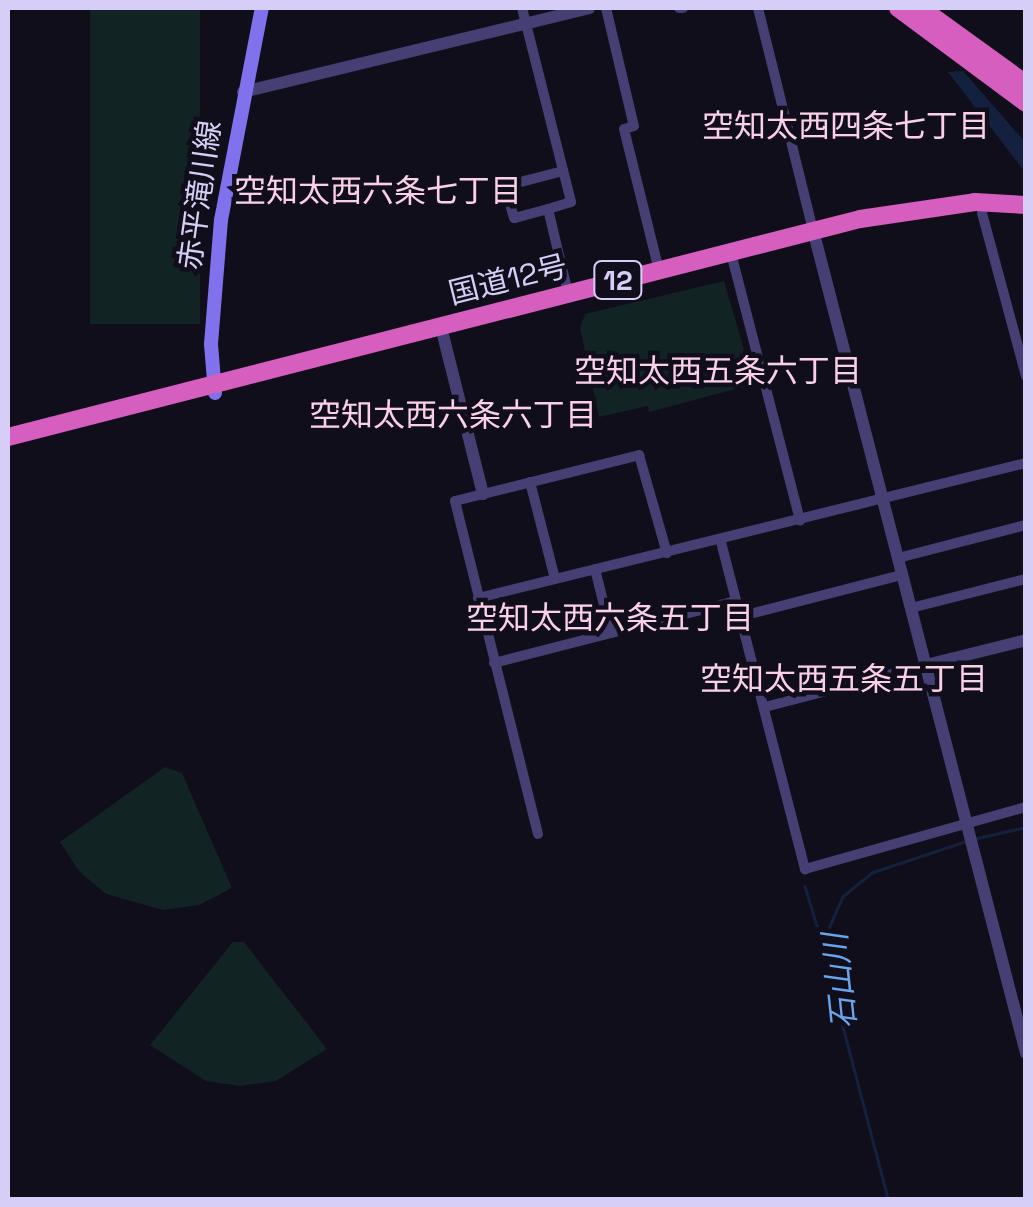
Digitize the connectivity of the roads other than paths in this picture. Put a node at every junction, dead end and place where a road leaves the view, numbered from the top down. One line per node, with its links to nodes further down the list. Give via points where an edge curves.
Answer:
1 (262, 8): 11 (main road, 赤平滝川線)
2 (522, 8): 9 (street)
3 (589, 8): 9 (street)
4 (606, 8): 20 (street, via 634,126 624,129)
5 (758, 8): 18 (street)
6 (898, 8): 12 (highway)
7 (921, 8): 8 (highway)
8 (945, 15): 10 (highway)
9 (526, 23): 11 (street); 13 (street)
10 (1026, 84)
11 (243, 92): 25 (main road, 赤平滝川線)
12 (1026, 103)
13 (563, 171): 15 (street, via 571,202); 15 (street, via 506,186 514,218)
14 (1026, 205): 18 (highway, 国道12号 / 12, via 902,210)
15 (548, 209): 21 (street)
16 (982, 213): 17 (highway, 国道12号 / 12); 18 (highway, 国道12号 / 12); 23 (street)
17 (1026, 214)
18 (814, 235): 19 (highway, 国道12号 / 12); 20 (highway, 国道12号 / 12); 31 (street)
19 (733, 261): 22 (highway, 国道12号 / 12); 32 (street)
20 (659, 270): 21 (highway, 国道12号 / 12)
21 (568, 292): 25 (highway, 国道12号 / 12)
22 (443, 335): 25 (highway, 国道12号 / 12); 30 (street)
23 (1024, 363): 24 (street)
24 (1026, 376)
25 (205, 390): 26 (highway, 国道12号 / 12); 27 (highway, 国道12号 / 12)
26 (8, 436)
27 (8, 446)
28 (1026, 464): 31 (street)
29 (530, 482): 30 (street); 35 (street, via 639,454); 39 (street)
30 (483, 494): 41 (street, via 455,501)
31 (883, 501): 32 (street); 36 (street)
32 (800, 522): 34 (street)
33 (1026, 525): 36 (street)
34 (721, 542): 35 (street); 42 (street)
35 (668, 553): 37 (street)
36 (898, 558): 38 (street)
37 (595, 569): 39 (street); 45 (street)
38 (902, 575): 43 (street); 44 (street)
39 (555, 579): 41 (street)
40 (1026, 579): 43 (street)
41 (478, 598): 47 (street)
42 (736, 601): 44 (street); 45 (street)
43 (911, 608): 48 (street)
44 (742, 616): 49 (street)
45 (610, 633): 47 (street)
46 (1026, 640): 48 (street)
47 (494, 663): 52 (street)
48 (926, 664): 49 (street); 51 (street)
49 (765, 707): 51 (street, via 806,868)
50 (1026, 807): 51 (street)
51 (968, 827): 53 (street)
52 (538, 834)
53 (1026, 1053)

